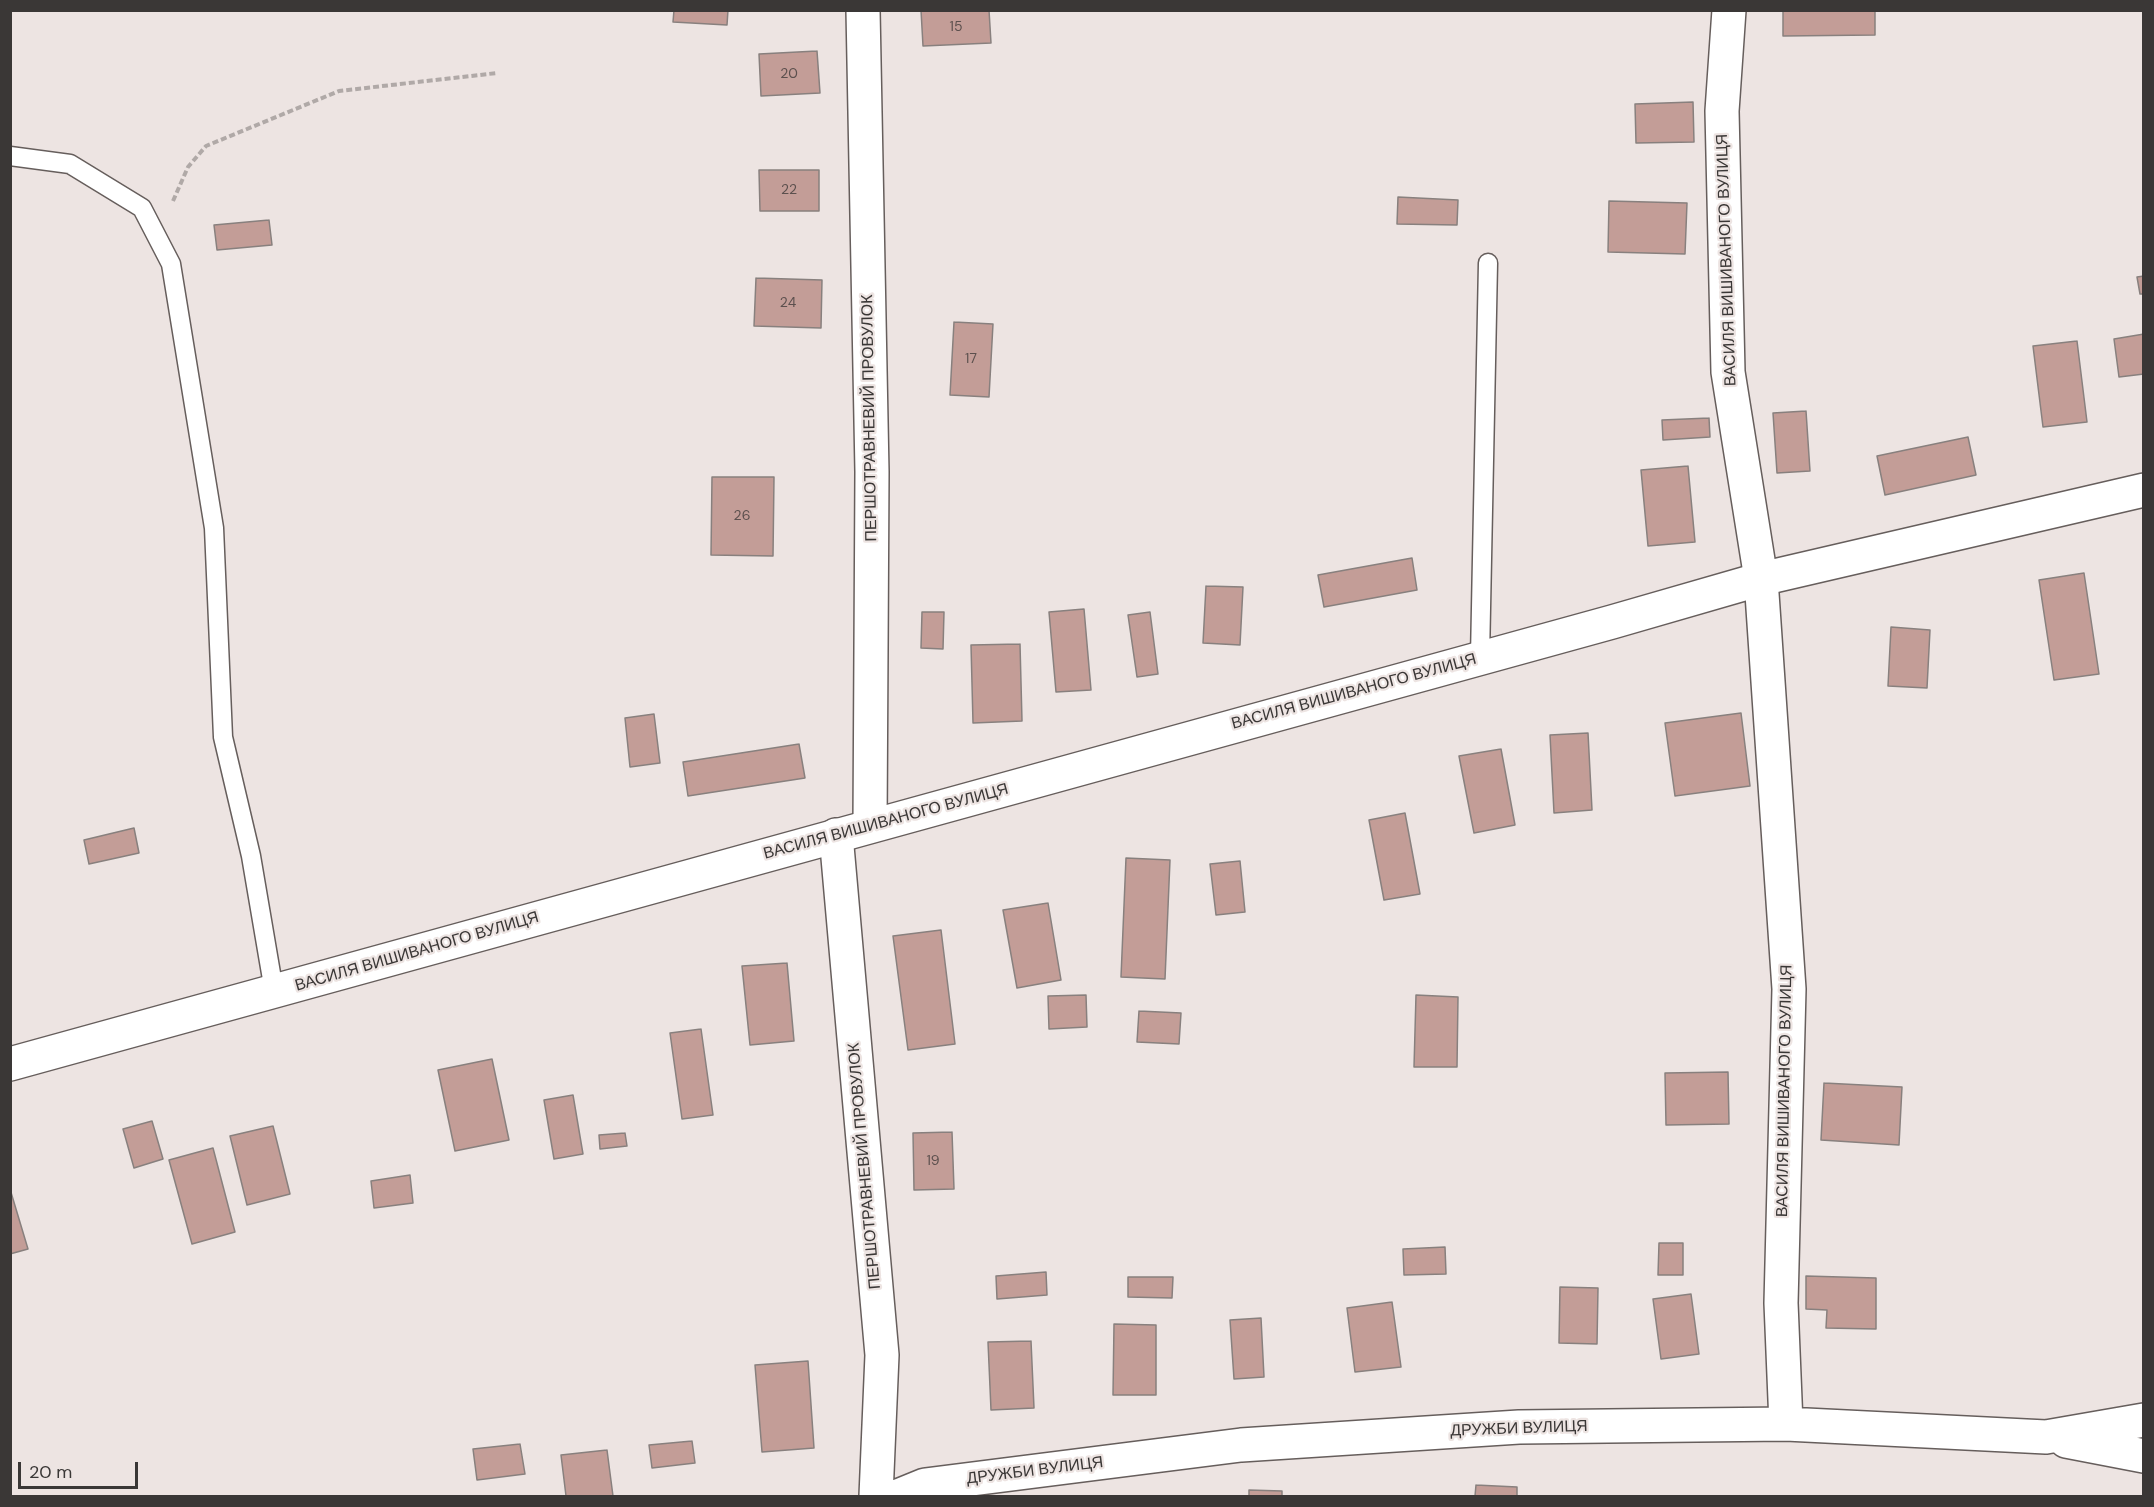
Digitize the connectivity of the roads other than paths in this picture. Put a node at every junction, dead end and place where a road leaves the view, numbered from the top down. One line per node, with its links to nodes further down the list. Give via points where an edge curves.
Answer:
1 (863, 10): 8 (street, ПЕРШОТРАВНЕВИЙ ПРОВУЛОК, via 872,472)
2 (1729, 10): 6 (street, ВАСИЛЯ ВИШИВАНОГО ВУЛИЦЯ, via 1722,111 1728,372)
3 (10, 156): 10 (lane, via 70,164 142,208 171,264 214,528 223,737 251,856)
4 (1488, 263): 7 (lane)
5 (2144, 490): 6 (street, ВАСИЛЯ ВИШИВАНОГО ВУЛИЦЯ)
6 (1761, 579): 7 (street, ВАСИЛЯ ВИШИВАНОГО ВУЛИЦЯ); 13 (street, ВАСИЛЯ ВИШИВАНОГО ВУЛИЦЯ, via 1790,989 1781,1303)
7 (1480, 657): 8 (street, ВАСИЛЯ ВИШИВАНОГО ВУЛИЦЯ)
8 (870, 826): 9 (street, ВАСИЛЯ ВИШИВАНОГО ВУЛИЦЯ)
9 (836, 836): 10 (street, ВАСИЛЯ ВИШИВАНОГО ВУЛИЦЯ); 16 (street, ПЕРШОТРАВНЕВИЙ ПРОВУЛОК, via 882,1355)
10 (274, 991): 11 (street, ВАСИЛЯ ВИШИВАНОГО ВУЛИЦЯ)
11 (10, 1064)
12 (2144, 1420): 14 (street, ДРУЖБИ ВУЛИЦЯ)
13 (1786, 1424): 14 (street, ДРУЖБИ ВУЛИЦЯ); 17 (street, ДРУЖБИ ВУЛИЦЯ, via 1519,1427 1241,1445 925,1485)
14 (2046, 1437): 15 (street)
15 (2144, 1456)
16 (876, 1497)
17 (898, 1497)

